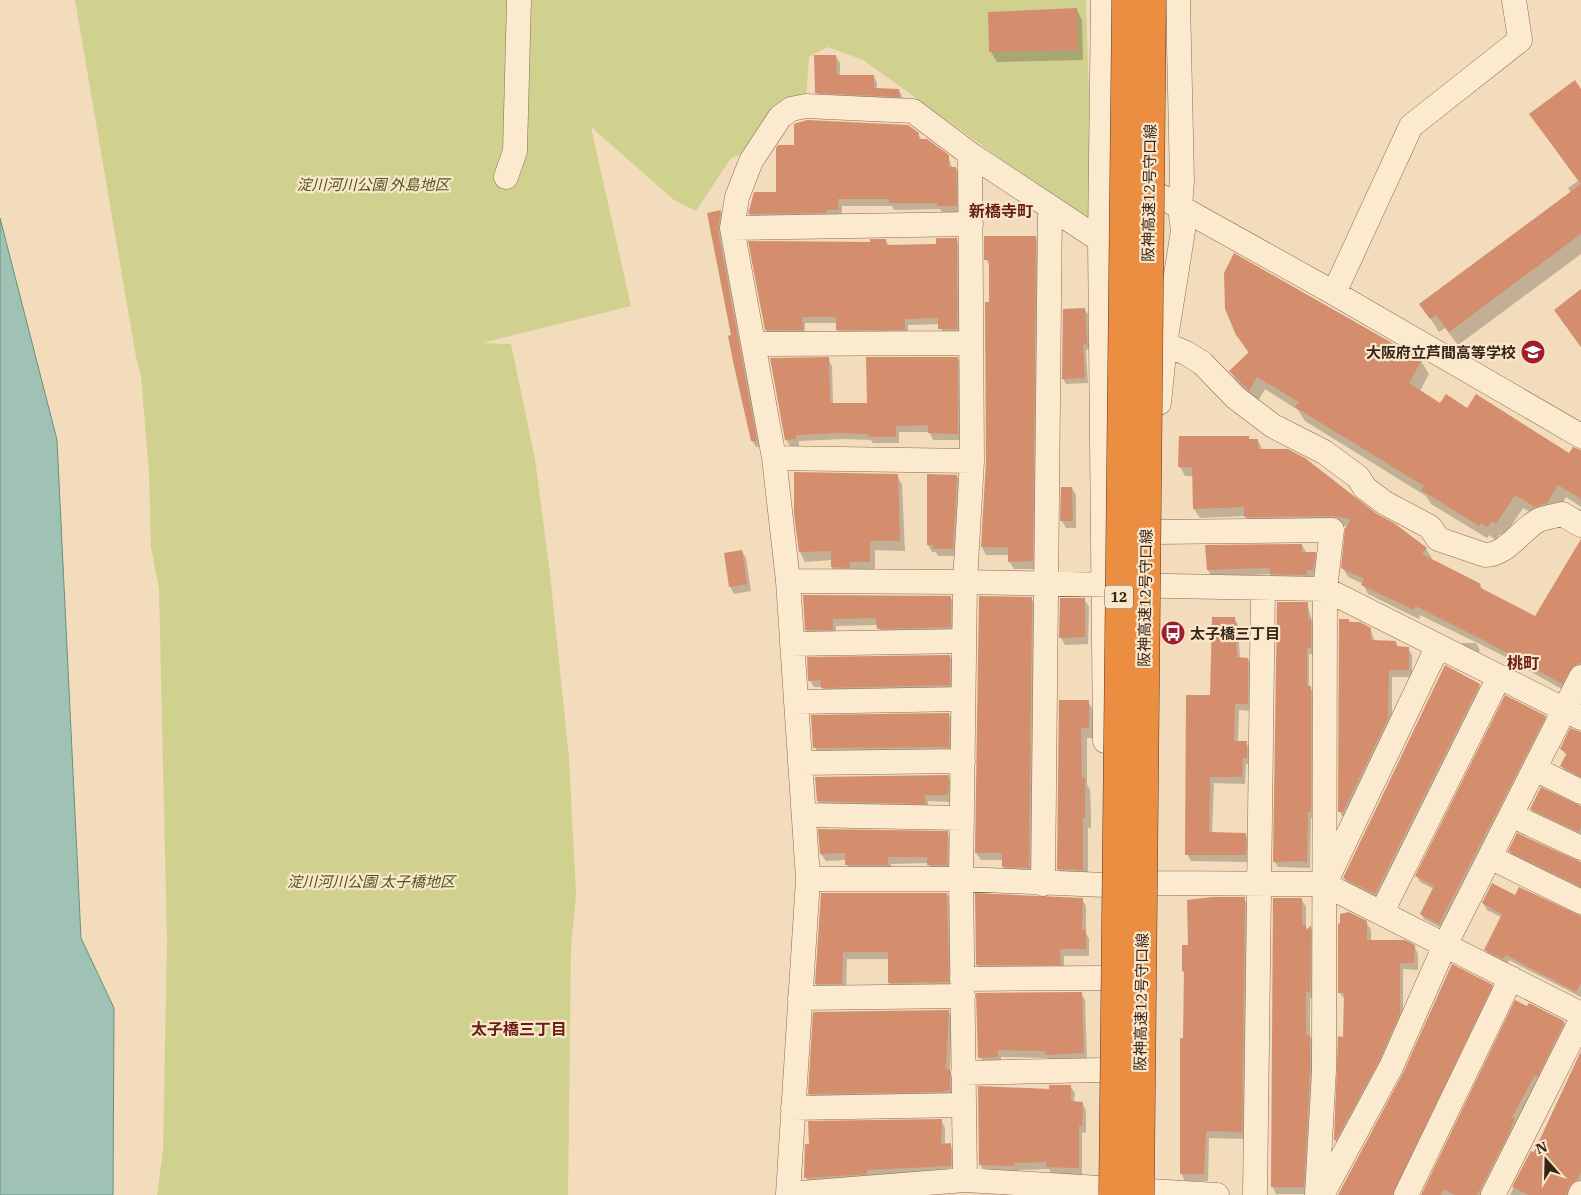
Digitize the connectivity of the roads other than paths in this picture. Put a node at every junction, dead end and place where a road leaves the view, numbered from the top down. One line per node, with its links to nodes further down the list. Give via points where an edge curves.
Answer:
1 (519, 0): 9 (street, via 515,151)
2 (1103, 0): 8 (street)
3 (1126, 0): 69 (highway, 阪神高速12号守口線 / 12, bridge)
4 (1152, 0): 70 (highway, 阪神高速12号守口線, bridge)
5 (1178, 0): 11 (street)
6 (1514, 0): 15 (street, via 1520,40 1411,126)
7 (970, 154): 10 (street); 12 (street); 13 (street, via 913,111 806,106 791,109 780,118 750,161 737,197)
8 (1101, 162): 11 (street); 14 (street)
9 (506, 177)
10 (1050, 207): 14 (street); 26 (street)
11 (1180, 208): 15 (street); 18 (street, via 1183,231)
12 (970, 224): 13 (street); 16 (street)
13 (732, 228): 17 (street)
14 (1100, 240): 27 (street)
15 (1334, 292): 19 (street)
16 (971, 343): 17 (street); 21 (street)
17 (755, 344): 20 (street)
18 (1164, 344): 22 (street, via 1202,363 1236,398 1273,426 1324,452 1358,477 1365,488 1385,503 1430,527 1438,539 1492,555 1545,518 1562,514); 23 (street, via 1156,435)
19 (1581, 436)
20 (774, 458): 21 (street); 24 (street)
21 (972, 461): 25 (street)
22 (1581, 526)
23 (1156, 532): 28 (street); 30 (street, via 1332,530)
24 (788, 581): 25 (street); 32 (street)
25 (965, 582): 26 (street); 31 (street)
26 (1047, 583): 27 (street); 53 (street)
27 (1104, 584): 28 (street); 50 (street)
28 (1157, 587): 29 (street); 52 (street)
29 (1263, 588): 30 (street); 51 (street)
30 (1326, 589): 33 (street); 54 (street)
31 (964, 641): 32 (street); 36 (street)
32 (792, 644): 37 (street)
33 (1438, 646): 34 (street); 54 (street)
34 (1499, 677): 38 (street); 56 (street)
35 (1581, 677): 38 (street)
36 (963, 699): 37 (street); 39 (street)
37 (796, 702): 40 (street)
38 (1573, 714): 41 (street)
39 (962, 761): 40 (street); 45 (street)
40 (800, 764): 44 (street)
41 (1535, 769): 42 (street); 43 (street)
42 (1581, 792)
43 (1511, 815): 46 (street); 47 (street)
44 (804, 816): 45 (street); 48 (street)
45 (962, 818): 49 (street)
46 (1581, 848)
47 (1490, 857): 55 (street); 57 (street)
48 (808, 879): 49 (street); 61 (street)
49 (961, 879): 53 (street); 60 (street)
50 (1105, 879): 52 (street); 53 (street); 58 (street)
51 (1260, 882): 52 (street); 54 (street); 72 (street)
52 (1156, 883): 70 (street)
53 (1043, 884)
54 (1324, 884): 56 (street); 73 (street, via 1324,1070)
55 (1581, 902)
56 (1382, 912): 57 (street)
57 (1445, 945): 59 (street); 74 (street, via 1391,1068)
58 (1104, 978): 60 (street); 64 (street)
59 (1511, 978): 62 (street); 75 (street)
60 (962, 988): 61 (street); 65 (street)
61 (800, 998): 67 (street)
62 (1581, 1014)
63 (1581, 1020): 76 (street)
64 (1103, 1070): 65 (street); 69 (street)
65 (964, 1073): 66 (street)
66 (964, 1105): 67 (street); 68 (street)
67 (793, 1108): 68 (street, via 788,1194)
68 (965, 1180): 69 (street)
69 (1105, 1192): 70 (street)
70 (1148, 1193): 71 (street)
71 (1218, 1195)
72 (1255, 1195)
73 (1317, 1195)
74 (1322, 1195)
75 (1406, 1195)
76 (1493, 1195)

